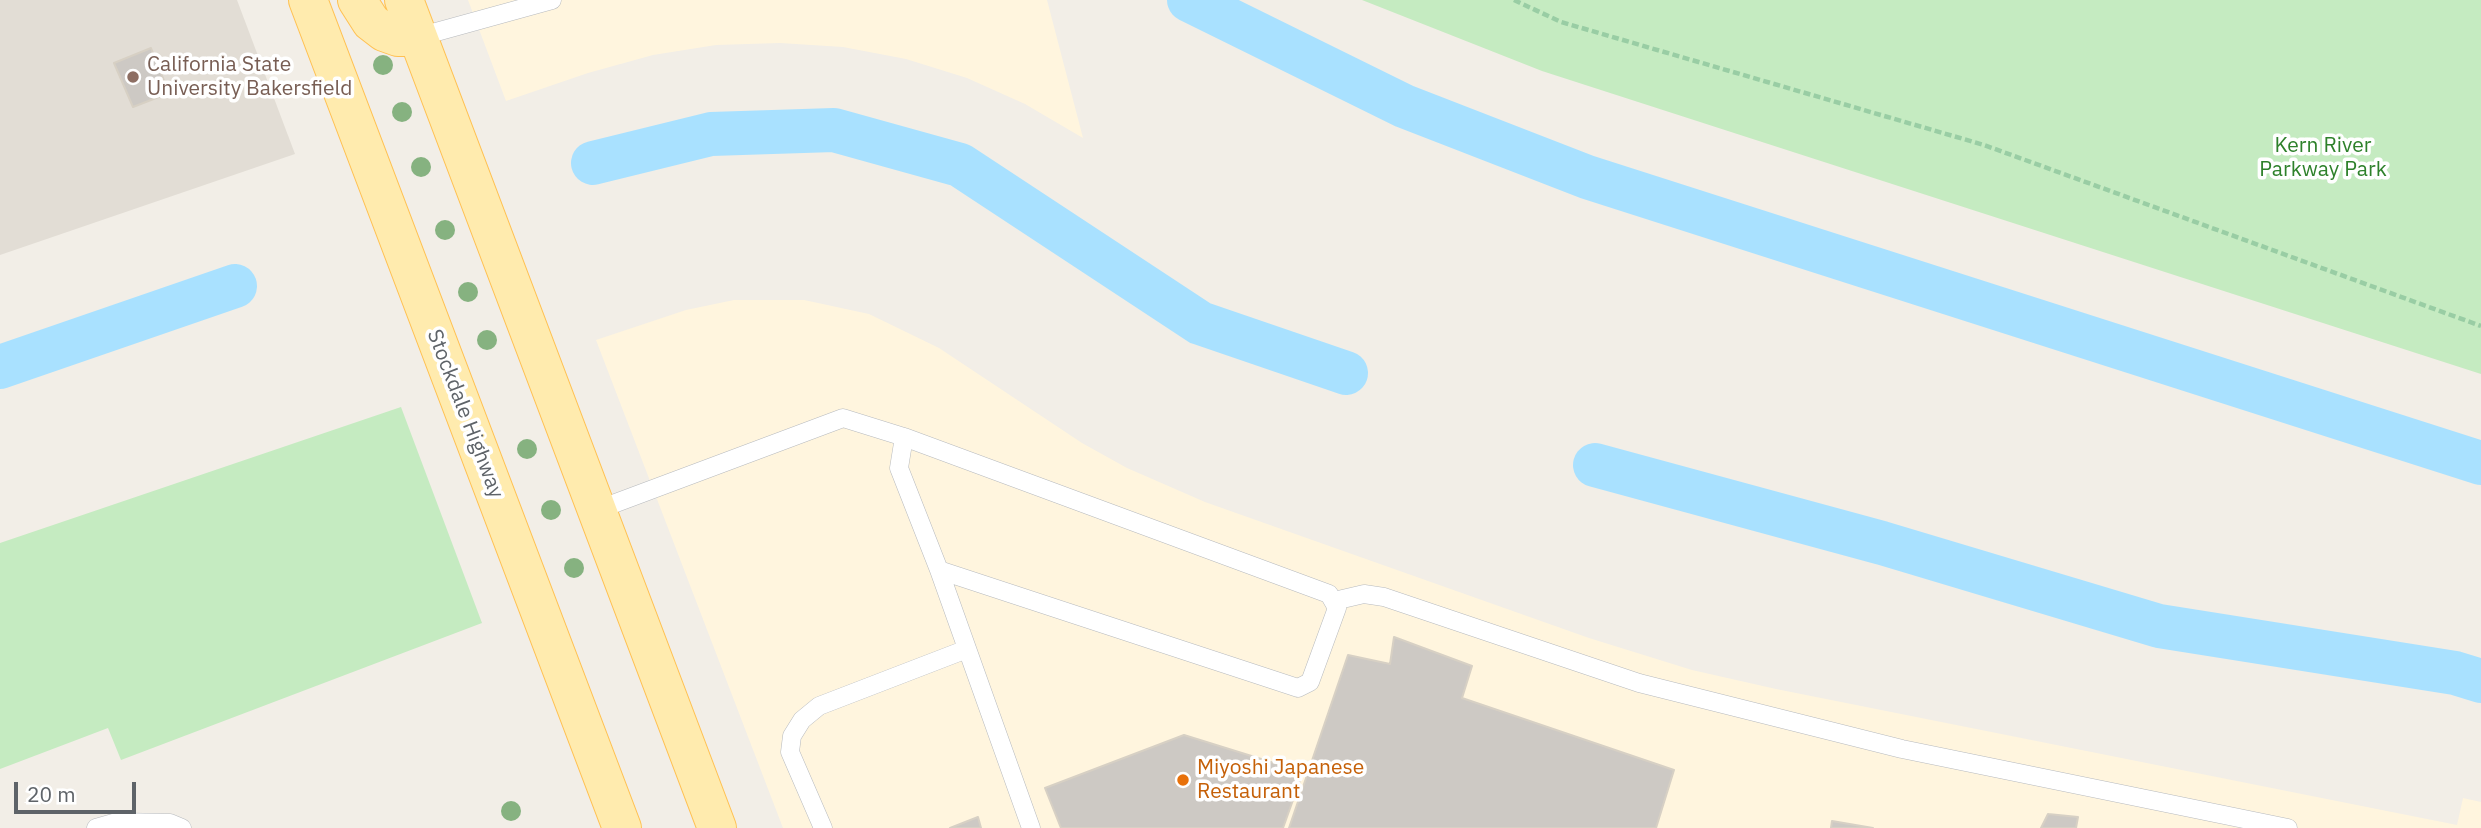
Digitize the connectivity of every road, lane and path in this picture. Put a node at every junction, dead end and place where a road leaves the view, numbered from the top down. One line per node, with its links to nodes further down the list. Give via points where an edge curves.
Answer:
1 (307, 0): 15 (main road, Stockdale Highway)
2 (357, 0): 6 (main road, via 384,32)
3 (404, 0): 6 (main road)
4 (552, 0): 6 (lane)
5 (1514, 0): 7 (path, via 1561,22 1984,145)
6 (418, 37): 9 (main road)
7 (2481, 326)
8 (904, 437): 9 (lane, via 843,418); 10 (lane, via 899,468); 11 (lane, via 1329,594)
9 (597, 510): 16 (main road)
10 (939, 570): 11 (lane, via 1298,688 1310,682 1337,608); 12 (lane)
11 (1334, 601): 19 (lane, via 1364,594 1384,597 1639,683 1902,749)
12 (967, 649): 17 (lane, via 819,706 802,720 792,736 790,752); 18 (lane)
13 (96, 828): 14 (lane, via 117,822 170,823)
14 (182, 828)
15 (622, 828)
16 (717, 828)
17 (823, 828)
18 (1031, 828)
19 (2288, 828)

